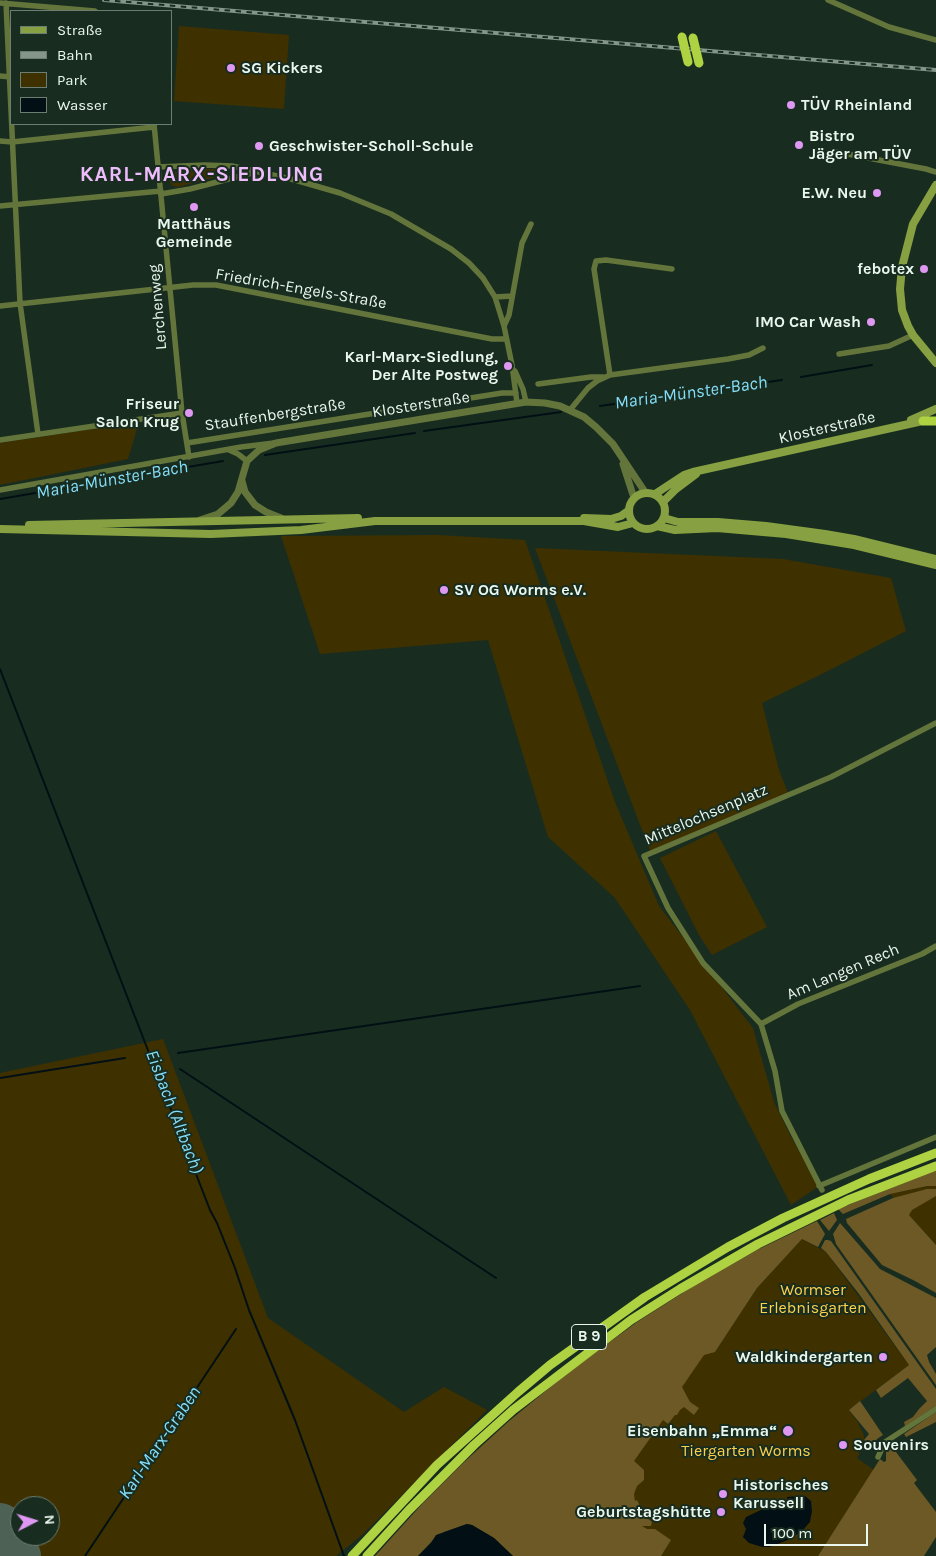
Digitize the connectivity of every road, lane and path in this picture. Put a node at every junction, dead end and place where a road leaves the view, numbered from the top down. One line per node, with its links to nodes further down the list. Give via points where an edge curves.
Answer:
1 (828, 0): 6 (street, via 889,27)
2 (3, 3): 3 (street); 10 (street)
3 (84, 10)
4 (682, 37): 7 (highway, bridge)
5 (693, 38): 8 (highway, bridge)
6 (936, 40)
7 (688, 62)
8 (699, 63)
9 (0, 76): 10 (street)
10 (10, 77)
11 (11, 125): 14 (street)
12 (154, 126): 14 (street); 16 (street, Lerchenweg)
13 (0, 142): 14 (street)
14 (12, 142): 22 (street)
15 (837, 152): 18 (street)
16 (158, 168): 17 (street, via 219,166); 20 (street, Lerchenweg)
17 (261, 172): 20 (street, via 190,189); 27 (street, via 321,187 391,214 452,249 483,278)
18 (936, 172)
19 (936, 185): 31 (main road, via 913,224 902,267 901,300)
20 (161, 192): 22 (street); 25 (street, Lerchenweg)
21 (0, 206): 22 (street)
22 (14, 206): 28 (street)
23 (531, 224): 26 (street, via 522,242)
24 (672, 269): 37 (street, via 596,261 594,269)
25 (171, 287): 28 (street, Friedrich-Engels-Straße); 32 (street, Friedrich-Engels-Straße, via 216,285); 45 (street, Lerchenweg)
26 (512, 296): 27 (street); 30 (street)
27 (495, 297): 30 (street)
28 (20, 303): 29 (street, Friedrich-Engels-Straße); 50 (street)
29 (0, 306)
30 (504, 326): 32 (street)
31 (913, 335): 34 (street, via 889,346); 35 (main road)
32 (506, 339): 36 (street)
33 (763, 348): 37 (street, via 728,359)
34 (839, 354)
35 (935, 362)
36 (512, 364): 40 (street); 41 (street)
37 (610, 375): 38 (street)
38 (603, 377): 39 (street); 43 (street, via 585,390)
39 (538, 384)
40 (516, 393): 42 (street); 53 (street, Stauffenbergstraße)
41 (526, 402): 42 (street, Klosterstraße); 43 (street, Klosterstraße)
42 (517, 403): 52 (street, Klosterstraße)
43 (570, 410): 55 (street, Klosterstraße, via 596,427)
44 (936, 410): 49 (main road, Klosterstraße)
45 (182, 414): 50 (street, Stauffenbergstraße); 53 (street, Lerchenweg)
46 (936, 417): 48 (main road, Klosterstraße)
47 (936, 421): 48 (highway)
48 (923, 422): 49 (main road, Klosterstraße)
49 (895, 426): 58 (main road, Klosterstraße)
50 (38, 434): 51 (street, Stauffenbergstraße)
51 (0, 440)
52 (276, 442): 54 (street, Klosterstraße); 57 (street, Klosterstraße, via 259,450)
53 (187, 444): 56 (street, Lerchenweg)
54 (229, 450): 56 (street, Klosterstraße); 57 (street)
55 (620, 454): 61 (street, Klosterstraße); 63 (street, Klosterstraße)
56 (189, 457): 60 (street, Klosterstraße)
57 (247, 461): 59 (street)
58 (707, 469): 62 (main road, Klosterstraße, via 684,475); 64 (main road, Klosterstraße, via 683,483)
59 (241, 478): 68 (street, via 245,492 256,505 272,516); 69 (street, via 237,495 229,506 211,517)
60 (0, 490)
61 (644, 492): 62 (main road); 63 (main road)
62 (655, 494): 64 (main road)
63 (634, 498): 65 (main road)
64 (663, 502): 66 (main road)
65 (628, 511): 67 (main road, via 611,519); 70 (main road)
66 (664, 518): 71 (main road); 73 (main road, via 678,522 746,525 825,534)
67 (442, 519): 68 (main road); 70 (main road, via 584,522 612,527); 72 (main road, via 375,521 301,530 220,534)
68 (286, 520): 69 (main road)
69 (195, 521): 72 (main road)
70 (633, 523): 71 (main road, via 643,529)
71 (657, 526): 74 (main road, via 675,530 717,528 786,534 854,545)
72 (0, 527)
73 (936, 559)
74 (936, 565)
75 (936, 723): 77 (street, Mittelochsenplatz, via 831,776 644,856 668,908 703,962)
76 (936, 946): 77 (street, Am Langen Rech, via 798,1004)
77 (761, 1024): 78 (street, Mittelochsenplatz, via 775,1071 782,1111 821,1188)
78 (936, 1137)
79 (936, 1153): 83 (highway, B 9, via 869,1178 783,1218 645,1297 518,1392 444,1459)
80 (936, 1166): 84 (highway, B 9, via 848,1200 785,1230 680,1288 631,1320 513,1410 409,1510)
81 (936, 1410): 82 (street, via 885,1442)
82 (878, 1456)
83 (353, 1556)
84 (367, 1556)

